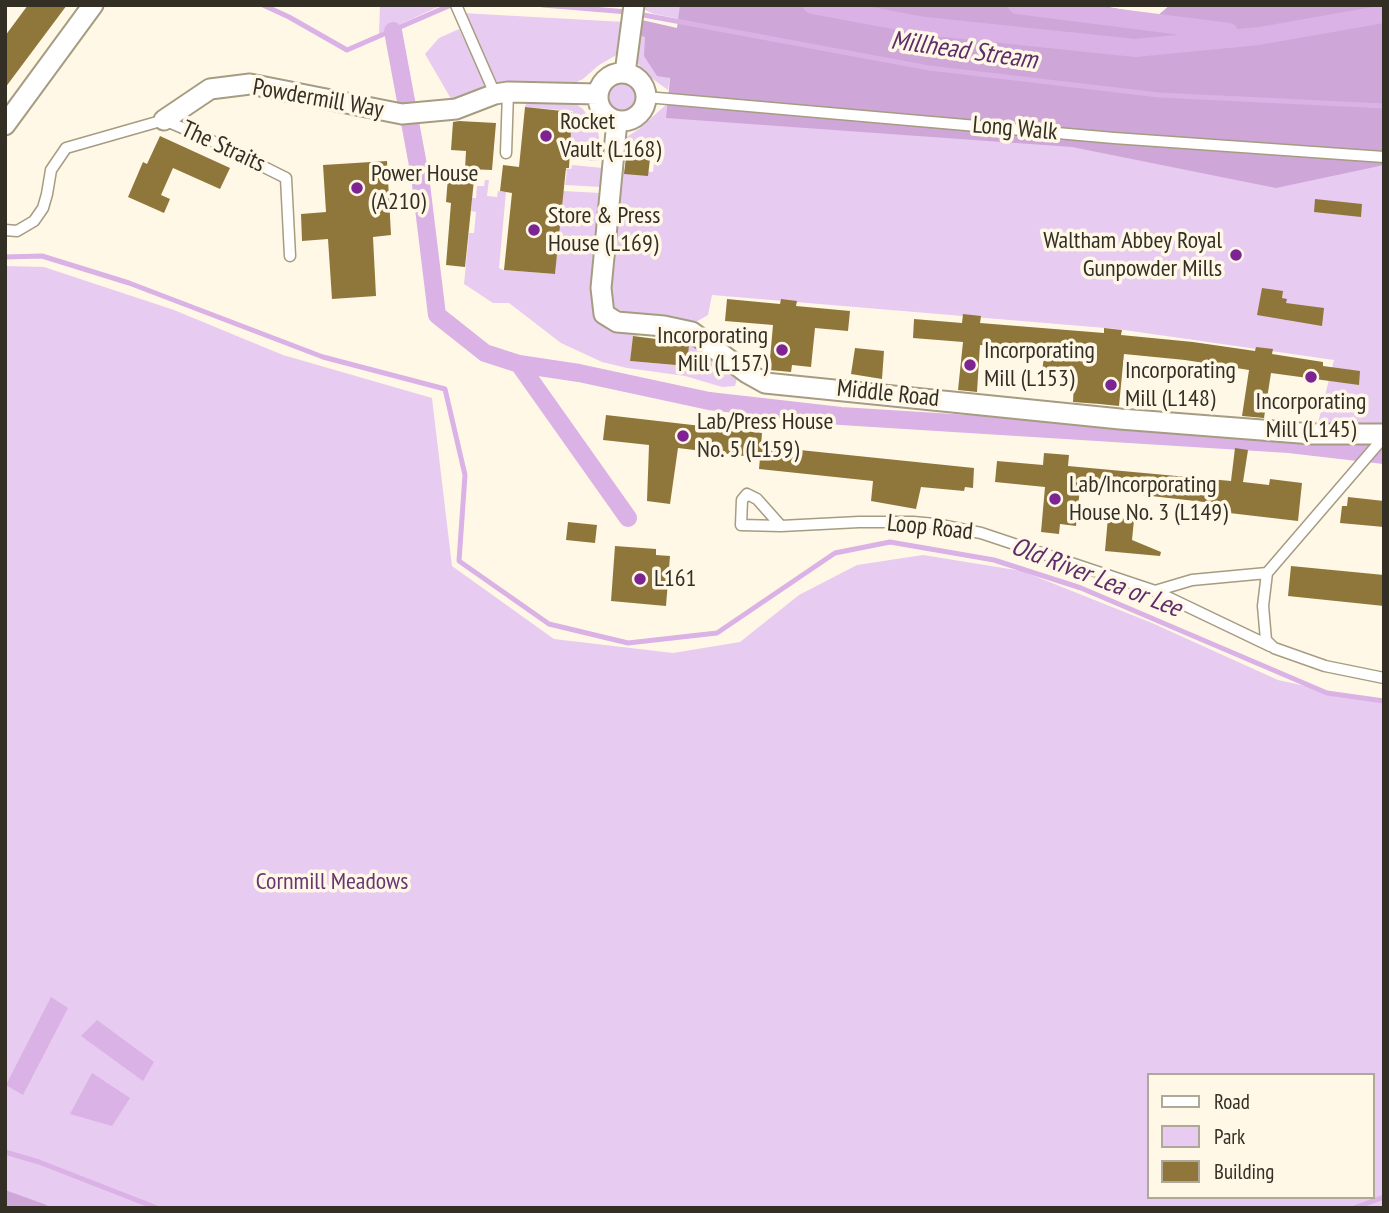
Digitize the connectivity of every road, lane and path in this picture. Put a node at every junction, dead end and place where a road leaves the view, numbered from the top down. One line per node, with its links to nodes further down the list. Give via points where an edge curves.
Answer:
1 (93, 5): 10 (street)
2 (457, 7): 5 (lane)
3 (632, 13): 4 (street)
4 (625, 73): 6 (street, via 604,80); 7 (street, via 639,80)
5 (502, 93): 6 (street, Powdermill Way); 8 (street, Powdermill Way, via 456,109 409,113 250,84 210,89); 11 (lane)
6 (598, 94): 9 (street, via 604,114)
7 (646, 97): 9 (street, via 638,115); 12 (lane, Long Walk)
8 (164, 120): 13 (lane, Powdermill Way, via 66,148 51,170 43,208 34,221 17,231); 14 (lane, The Straits, via 286,178)
9 (617, 121): 15 (street, Middle Road, via 601,288 604,314 617,322 692,331 765,383 1134,420)
10 (5, 125)
11 (506, 153)
12 (1384, 158)
13 (5, 230)
14 (290, 256)
15 (1382, 438): 17 (lane)
16 (781, 526): 18 (lane, Loop Road, via 934,524 981,533)
17 (1267, 573): 18 (lane, via 1192,580); 19 (lane, via 1263,606 1266,640)
18 (1155, 591): 19 (lane, Loop Road)
19 (1274, 648): 20 (lane, Loop Road, via 1325,666)
20 (1384, 678)

